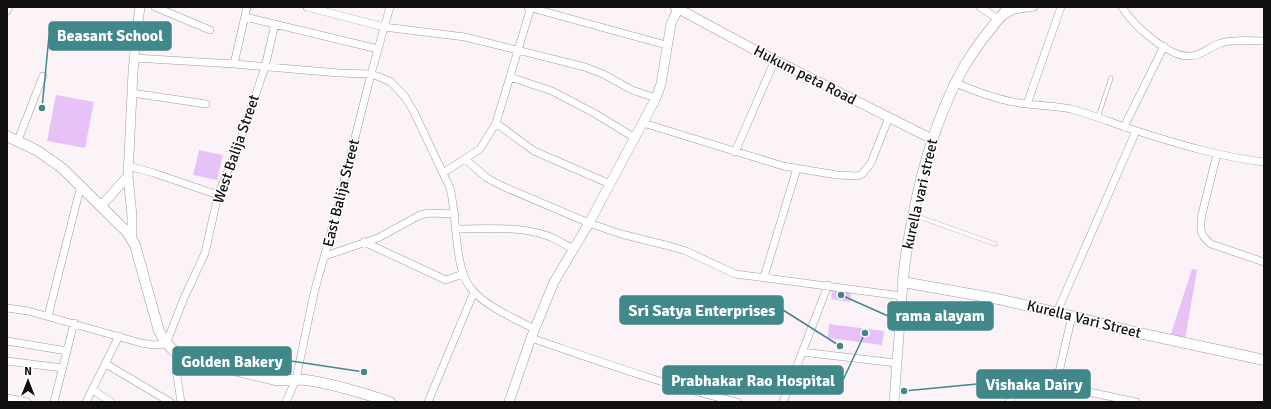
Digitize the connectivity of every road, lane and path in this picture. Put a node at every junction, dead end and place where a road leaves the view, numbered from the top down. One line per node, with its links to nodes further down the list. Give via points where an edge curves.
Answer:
1 (9, 7): 14 (street)
2 (140, 7): 25 (street)
3 (155, 7): 19 (street)
4 (247, 7): 15 (street)
5 (307, 7): 18 (street)
6 (390, 7): 18 (street, East Balija Street)
7 (530, 7): 21 (street); 24 (street)
8 (980, 7): 16 (street)
9 (1009, 7): 16 (main road, kurella vari street)
10 (1034, 7): 16 (street, via 1014,10)
11 (1061, 7): 37 (street)
12 (1122, 7): 22 (street, via 1142,31)
13 (678, 8): 21 (street); 26 (street, Hukum peta Road)
14 (7, 11)
15 (245, 17): 17 (street); 27 (street)
16 (998, 19): 33 (main road, kurella vari street, via 966,64)
17 (275, 24): 23 (street); 28 (street, West Balija Street)
18 (384, 27): 23 (street, East Balija Street); 24 (street, via 453,35)
19 (210, 30)
20 (1264, 42): 22 (street, via 1223,42 1189,57)
21 (666, 45): 35 (street, via 661,84)
22 (1164, 46): 42 (street)
23 (378, 49): 29 (street, East Balija Street)
24 (518, 50): 31 (street); 35 (street, via 594,70 632,90)
25 (134, 58): 27 (street); 34 (street)
26 (775, 60): 38 (street, Hukum peta Road); 48 (street)
27 (234, 64): 28 (street)
28 (265, 67): 29 (street); 58 (street, West Balija Street, via 240,141)
29 (371, 74): 54 (street, via 391,82 405,97); 68 (street, East Balija Street)
30 (43, 76): 47 (street)
31 (510, 77): 40 (street); 45 (street, via 552,91)
32 (1112, 78): 39 (lane)
33 (956, 83): 37 (street, via 976,92); 46 (main road, kurella vari street)
34 (132, 93): 36 (street); 52 (street)
35 (656, 98): 41 (street)
36 (206, 104)
37 (1027, 104): 39 (street, via 1064,108)
38 (889, 117): 46 (street, Hukum peta Road); 53 (street, via 871,163 862,174 837,175)
39 (1098, 118): 42 (street)
40 (496, 123): 50 (street, via 480,149); 56 (street, via 534,151)
41 (643, 123): 45 (street); 48 (street)
42 (1124, 127): 43 (street)
43 (1136, 131): 49 (street); 77 (street)
44 (7, 136): 47 (main road)
45 (635, 138): 56 (street)
46 (932, 139): 61 (main road, kurella vari street)
47 (18, 140): 57 (main road, via 62,168)
48 (735, 152): 53 (street)
49 (1218, 154): 51 (street); 69 (street, via 1202,214 1202,235 1211,244)
50 (466, 160): 54 (street); 62 (street, via 487,178 502,186)
51 (1264, 162)
52 (128, 166): 55 (street); 58 (street, via 154,172)
53 (797, 168): 71 (street)
54 (443, 172): 60 (street, via 450,188)
55 (128, 176): 59 (street); 64 (street)
56 (610, 184): 62 (street)
57 (81, 185): 59 (main road); 78 (street)
58 (218, 195): 85 (street, West Balija Street, via 205,253)
59 (101, 206): 64 (main road)
60 (455, 214): 63 (street); 65 (street, via 420,215 392,231)
61 (913, 214): 66 (lane); 72 (main road, kurella vari street)
62 (589, 223): 67 (street); 71 (street, via 686,251 735,274)
63 (456, 229): 67 (street, via 527,231 555,239); 70 (street)
64 (132, 239): 85 (main road, via 159,331)
65 (364, 242): 68 (street); 70 (street, via 446,280)
66 (995, 244)
67 (574, 249): 81 (street, via 554,282)
68 (325, 256): 94 (street, East Balija Street, via 314,293)
69 (1264, 262)
70 (463, 274): 74 (street)
71 (764, 278): 73 (street)
72 (902, 282): 75 (street); 77 (main road, Kurella Vari Street)
73 (828, 286): 75 (street); 87 (street)
74 (474, 292): 81 (street); 107 (street)
75 (902, 296): 91 (street)
76 (7, 308): 78 (street)
77 (1056, 312): 79 (main road, Kurella Vari Street)
78 (48, 316): 80 (street)
79 (1072, 316): 89 (main road, Kurella Vari Street); 95 (street)
80 (74, 324): 82 (street); 86 (street)
81 (534, 329): 83 (street)
82 (119, 336): 85 (street, via 154,345); 92 (street)
83 (530, 338): 108 (street); 109 (street, via 693,391)
84 (7, 341): 86 (street)
85 (166, 344): 88 (main road)
86 (67, 351): 93 (street)
87 (802, 352): 91 (street); 110 (street)
88 (176, 353): 94 (main road, via 196,361 275,380); 104 (street)
89 (1264, 360)
90 (7, 362): 93 (street)
91 (896, 363): 111 (street)
92 (106, 364): 96 (street); 103 (street)
93 (63, 368): 100 (street)
94 (296, 379): 105 (street, East Balija Street); 106 (main road, via 324,383)
95 (1056, 385): 98 (street); 112 (street, via 1049,391 1014,393)
96 (93, 390): 101 (street); 102 (street)
97 (7, 398): 99 (street)
98 (1119, 400): 113 (street)
99 (27, 402)
100 (54, 402)
101 (86, 402)
102 (110, 402)
103 (170, 402)
104 (181, 402)
105 (286, 402)
106 (390, 402)
107 (428, 402)
108 (509, 402)
109 (737, 402)
110 (783, 402)
111 (894, 402)
112 (1009, 402)
113 (1136, 402)

